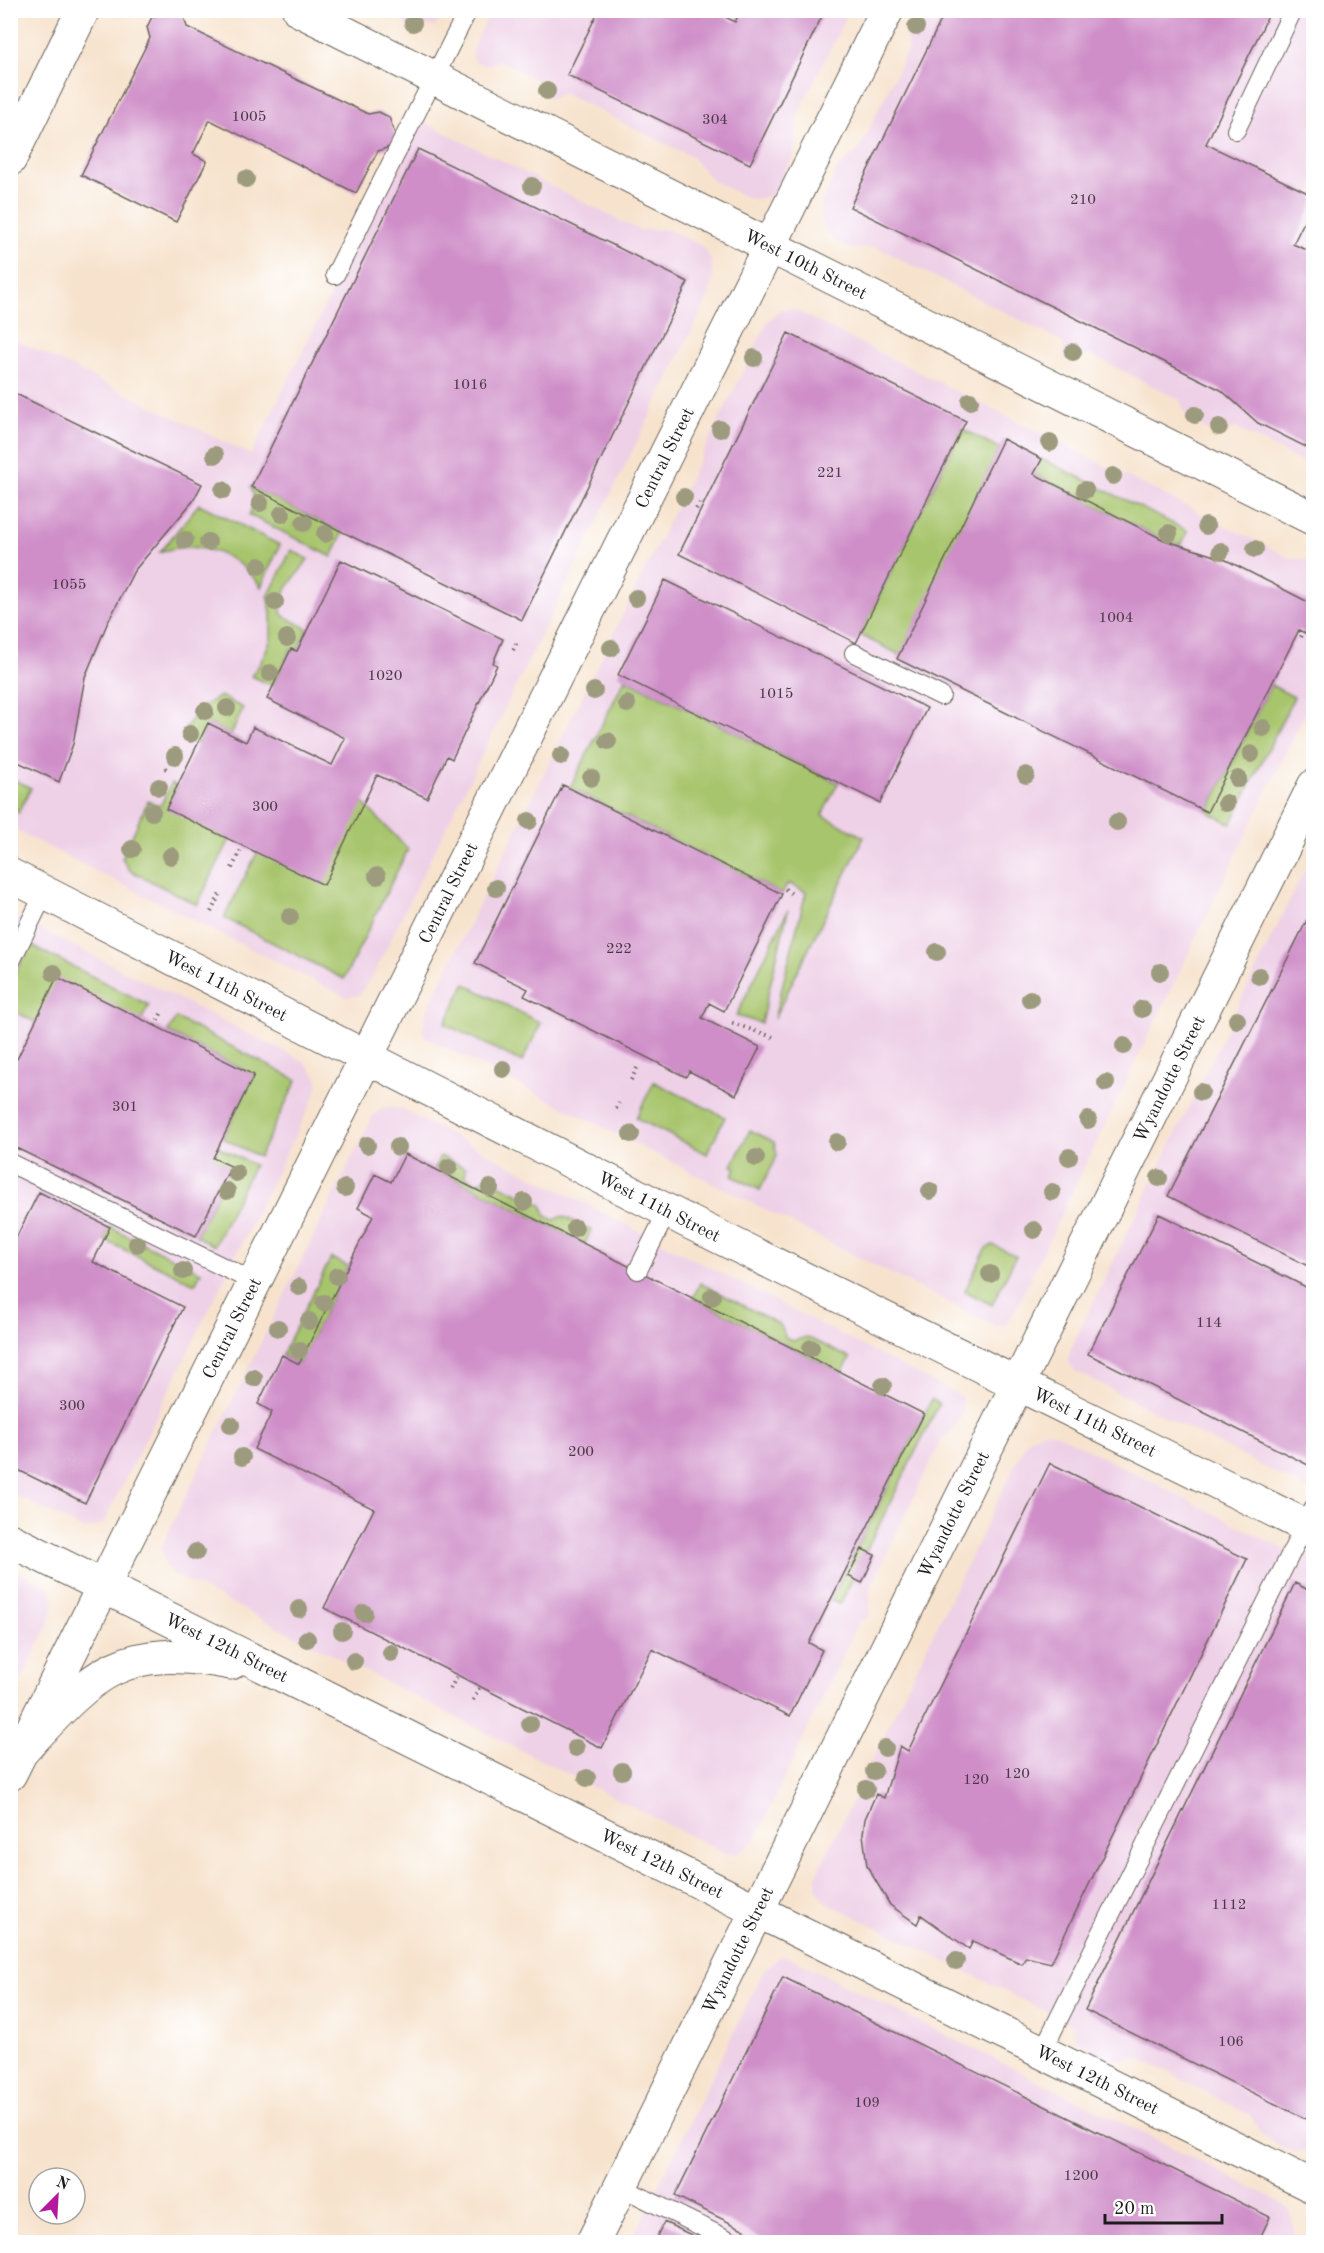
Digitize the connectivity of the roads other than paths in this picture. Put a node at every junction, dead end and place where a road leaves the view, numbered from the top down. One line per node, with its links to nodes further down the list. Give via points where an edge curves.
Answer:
1 (83, 10): 8 (street)
2 (299, 10): 6 (street, West 10th Street)
3 (468, 10): 6 (lane)
4 (887, 10): 9 (street, Central Street)
5 (1293, 10): 7 (lane)
6 (435, 78): 9 (street, West 10th Street); 10 (lane)
7 (1236, 130)
8 (10, 159)
9 (769, 248): 11 (street, West 10th Street); 18 (street, Central Street)
10 (336, 275)
11 (1314, 519)
12 (854, 653): 13 (lane)
13 (941, 696)
14 (1314, 786): 23 (street, Wyandotte Street)
15 (10, 874): 16 (street, West 11th Street)
16 (45, 892): 17 (lane); 18 (street, West 11th Street)
17 (10, 963)
18 (366, 1055): 20 (street, West 11th Street); 22 (street, Central Street)
19 (10, 1163): 22 (lane)
20 (668, 1210): 21 (lane); 23 (street, West 11th Street)
21 (638, 1270)
22 (254, 1282): 26 (street, Central Street)
23 (1019, 1384): 24 (street, West 11th Street); 29 (street, Wyandotte Street)
24 (1310, 1521): 30 (lane)
25 (10, 1540): 26 (street, West 12th Street)
26 (104, 1587): 27 (street, West 12th Street); 28 (street, Central Street)
27 (268, 1670): 28 (street, via 190,1655 130,1661 101,1673 64,1706); 29 (street, West 12th Street)
28 (16, 1763)
29 (758, 1911): 30 (street, West 12th Street); 31 (street, Wyandotte Street)
30 (1042, 2052): 32 (street, West 12th Street)
31 (621, 2187): 33 (street, Wyandotte Street); 34 (lane)
32 (1314, 2187)
33 (593, 2242)
34 (733, 2242)

